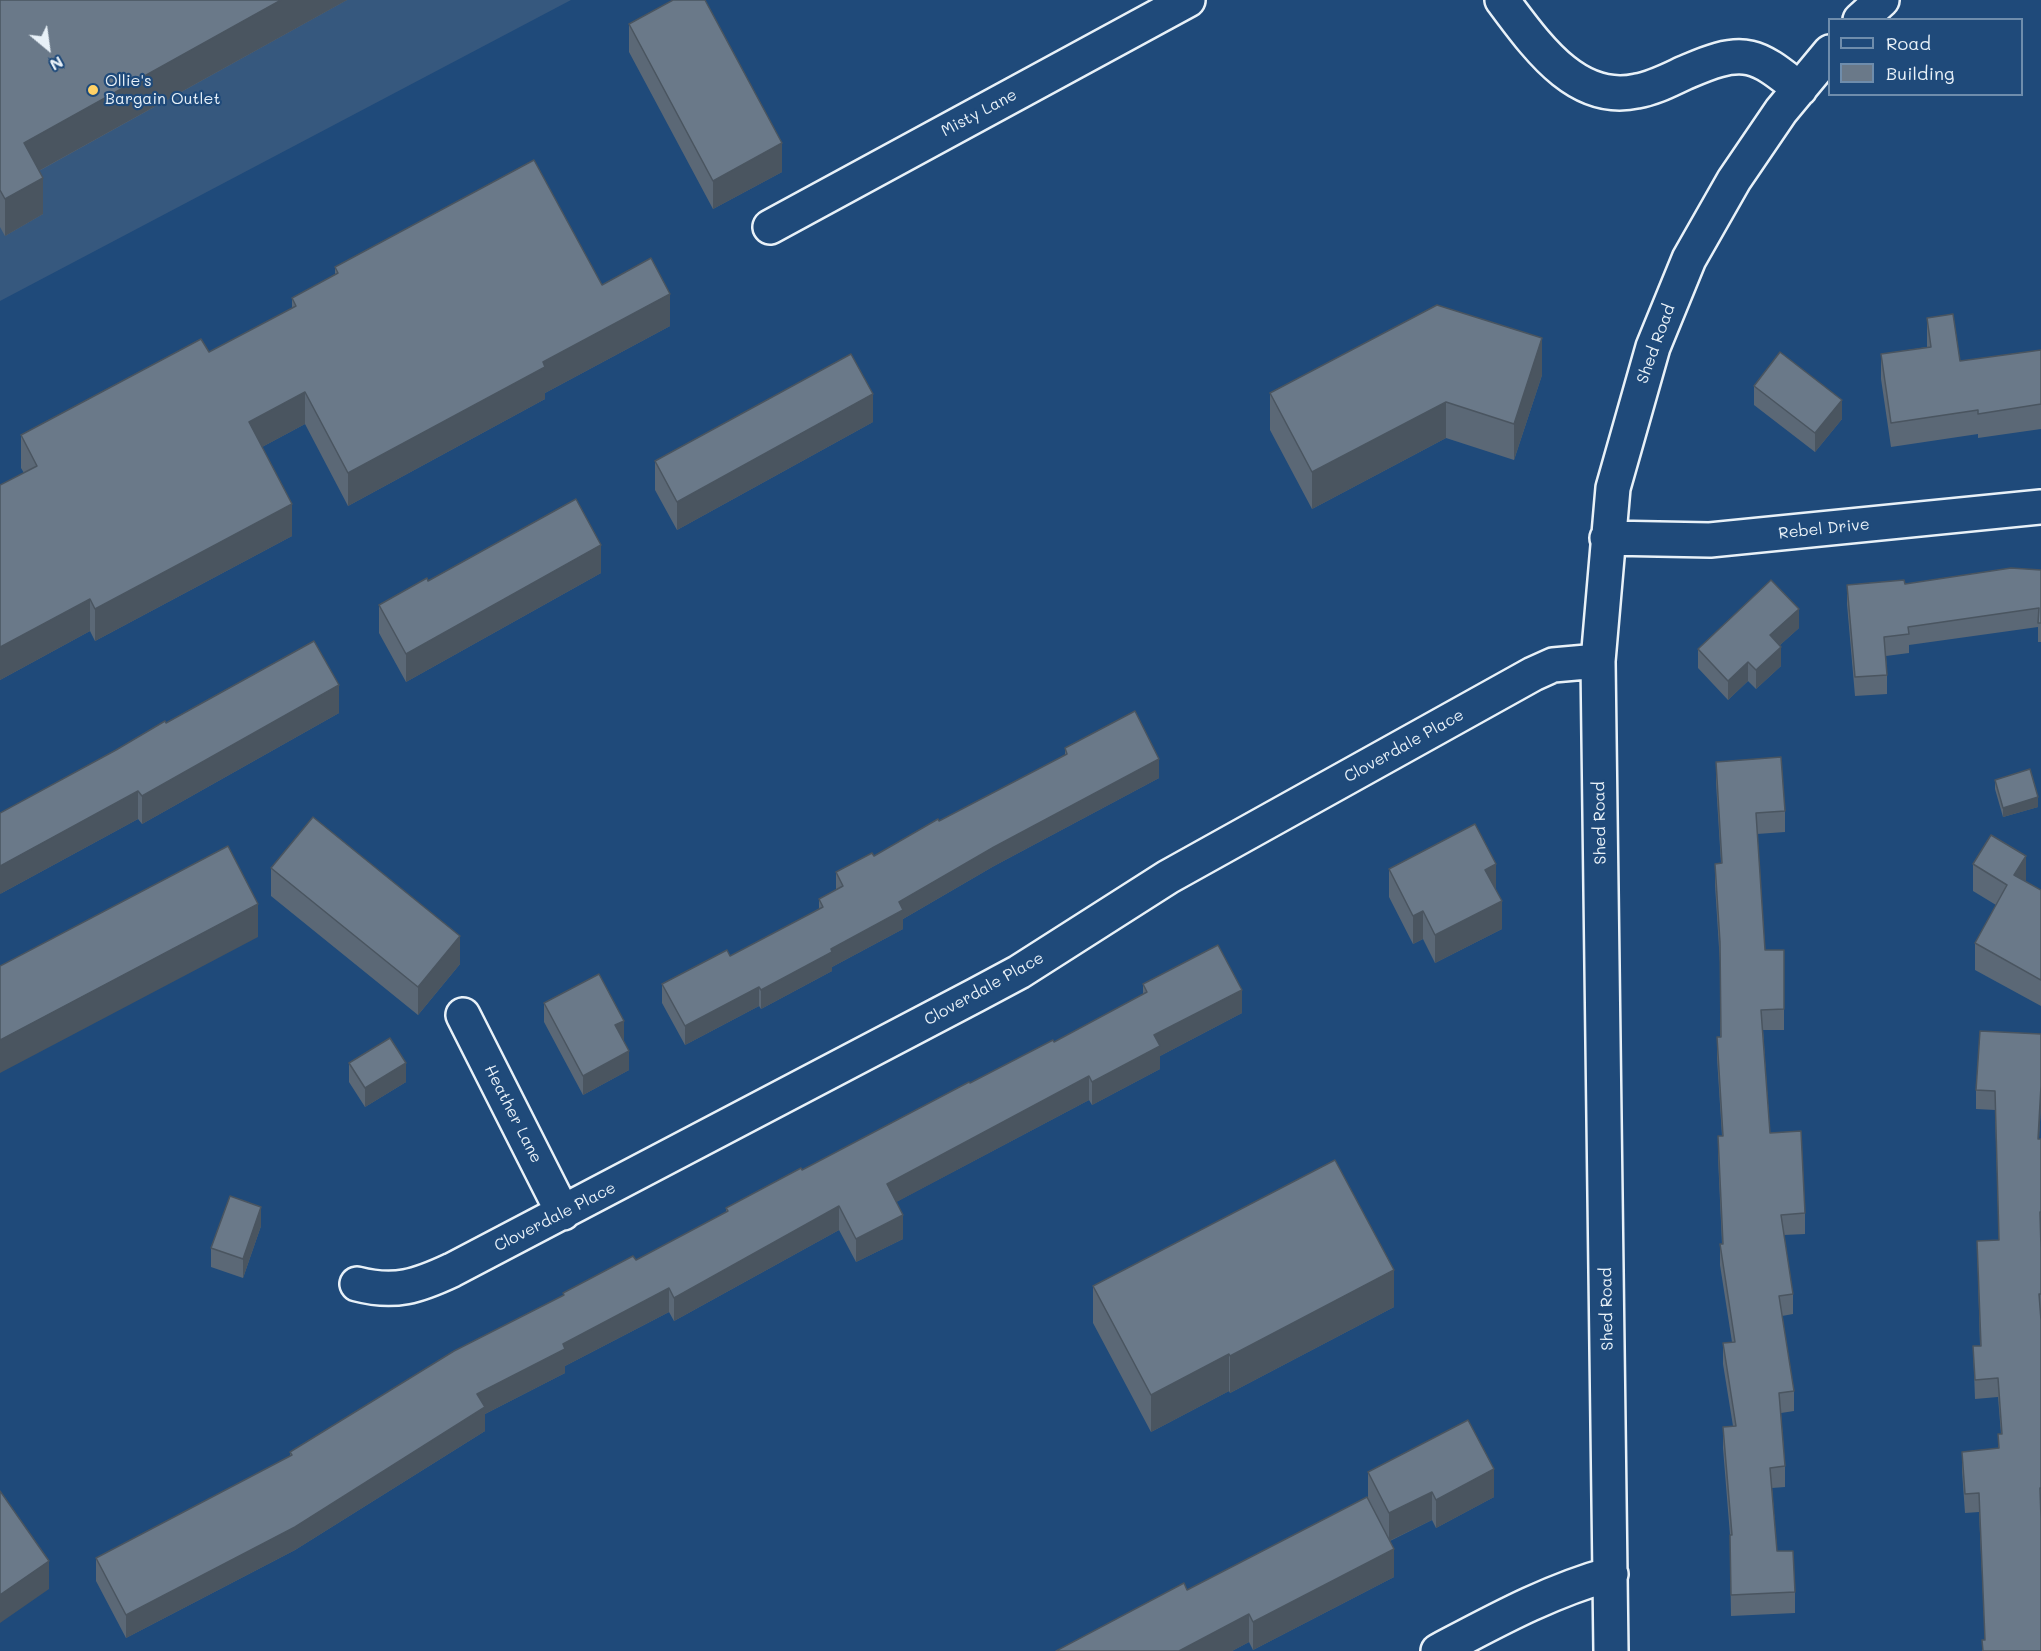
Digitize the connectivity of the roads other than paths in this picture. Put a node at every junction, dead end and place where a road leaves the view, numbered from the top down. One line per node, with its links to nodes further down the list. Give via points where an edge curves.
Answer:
1 (1188, 0): 7 (street, Misty Lane)
2 (1502, 0): 6 (street, via 1550,60 1592,88 1636,92 1722,59 1749,58 1773,69)
3 (1882, 0): 4 (street)
4 (1862, 18)
5 (1828, 54): 6 (street, Shed Road)
6 (1800, 89): 9 (street, Shed Road, via 1734,180 1689,259 1653,347 1628,429 1613,488)
7 (770, 227)
8 (2041, 507): 9 (street, Rebel Drive, via 1710,540)
9 (1607, 538): 10 (street, Shed Road)
10 (1598, 661): 12 (street, Cloverdale Place, via 1553,665 1533,674 1168,877 1019,972); 14 (street, Shed Road)
11 (463, 1015): 12 (street, Heather Lane)
12 (563, 1213): 13 (street, Cloverdale Place, via 444,1274 410,1287 389,1289)
13 (357, 1284)
14 (1611, 1574): 15 (street, via 1545,1596); 16 (street, Shed Road)
15 (1438, 1651)
16 (1611, 1651)

